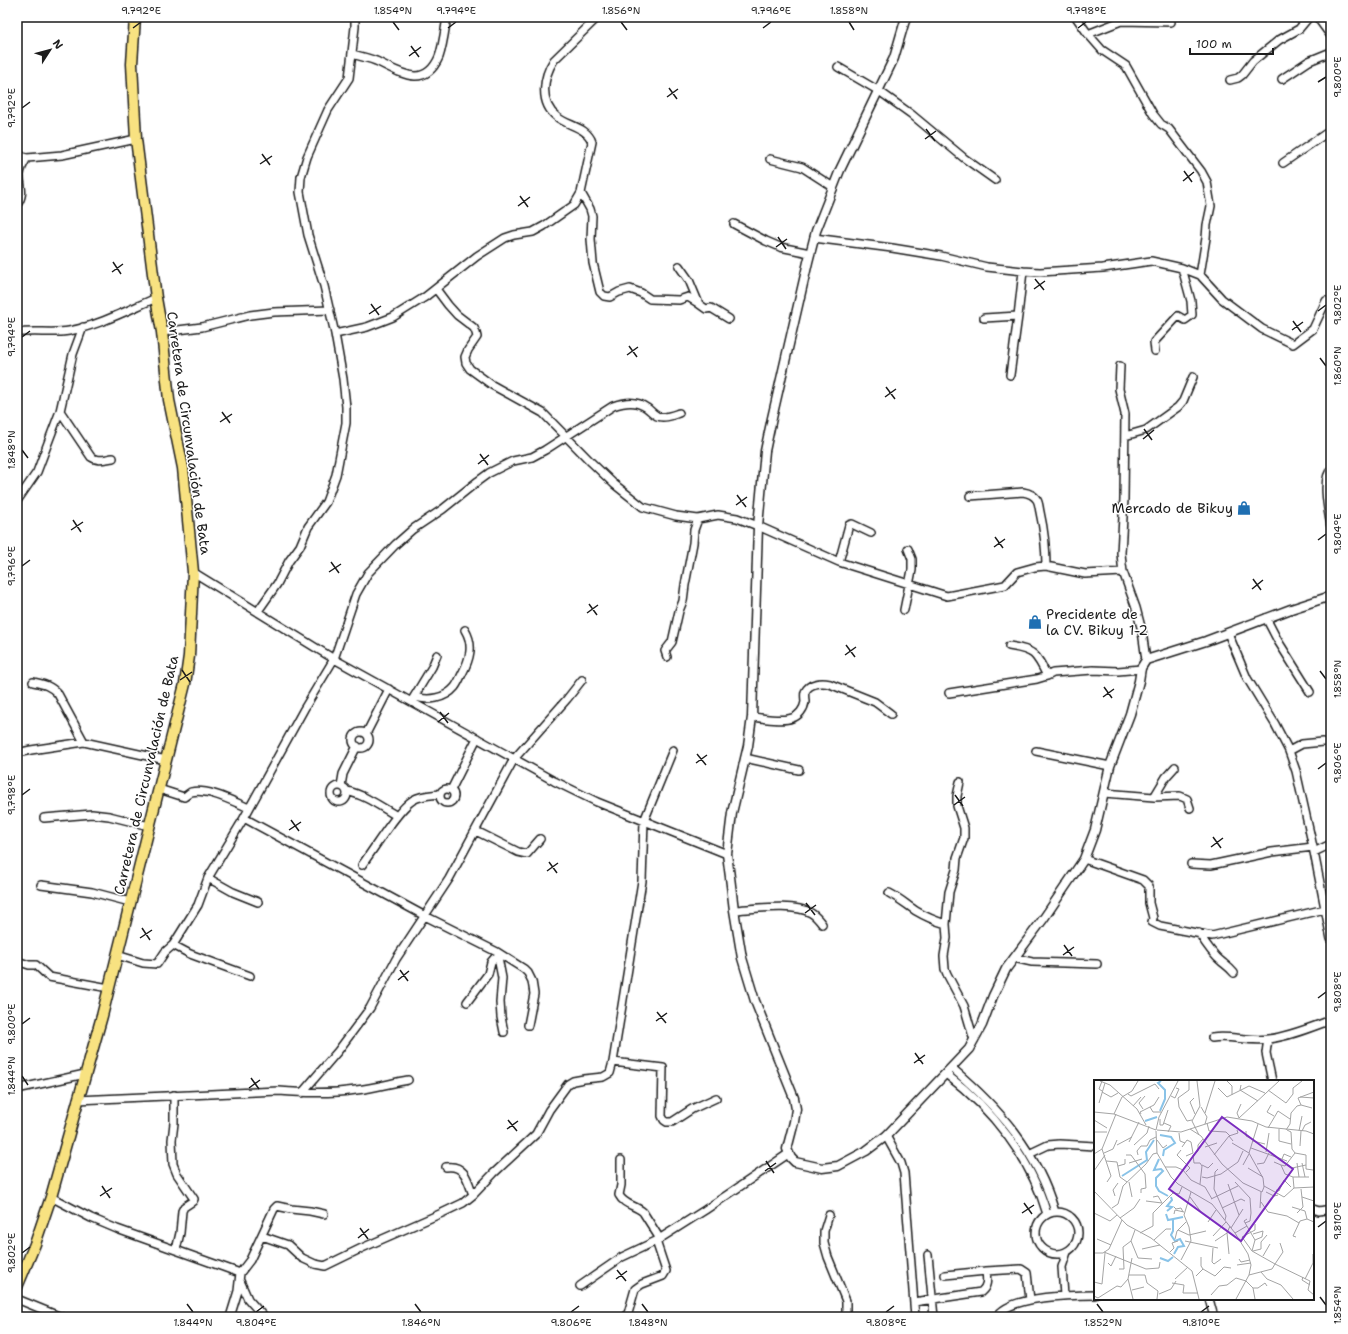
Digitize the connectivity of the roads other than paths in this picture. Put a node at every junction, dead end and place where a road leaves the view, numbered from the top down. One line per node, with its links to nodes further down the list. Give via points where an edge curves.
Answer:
1 (135, 17): 19 (main road, Carretera de Circunvalación de Bata, via 132,64)
2 (355, 17): 13 (street)
3 (446, 17): 13 (street, via 439,56 433,67 425,73 417,76 400,74 377,62)
4 (598, 17): 26 (street, via 554,60 544,87 545,97 556,117 590,136 592,142)
5 (906, 17): 17 (street, via 894,58)
6 (1076, 17): 10 (street)
7 (1309, 17): 16 (street, via 1299,29 1279,40 1253,61 1242,75)
8 (1317, 17): 11 (street)
9 (1171, 22): 10 (street, via 1121,21)
10 (1088, 34): 34 (street, via 1102,50 1126,66 1153,114 1173,134 1201,170 1207,182 1211,206)
11 (1331, 36)
12 (1331, 52): 15 (street, via 1309,61)
13 (352, 54): 39 (street, via 349,78 328,110 301,177 300,192 308,235)
14 (838, 68): 17 (street)
15 (1282, 79)
16 (1230, 80)
17 (879, 91): 24 (street); 25 (street)
18 (1331, 130): 23 (street)
19 (136, 139): 21 (street, via 62,156); 36 (main road, Carretera de Circunvalación de Bata)
20 (17, 152): 21 (street)
21 (27, 158): 27 (street, via 22,166 22,195)
22 (770, 159): 25 (street, via 802,167)
23 (1283, 163)
24 (995, 180)
25 (833, 187): 29 (street)
26 (581, 194): 35 (street, via 574,205 544,226 532,232 505,238 477,256); 38 (street, via 592,216 593,263 600,292 604,296 610,297 630,290 650,299 679,300 688,297)
27 (17, 205)
28 (734, 224): 30 (street, via 780,247)
29 (814, 238): 30 (street); 33 (street, via 892,248 987,267)
30 (810, 253): 60 (street, via 765,451)
31 (680, 266): 38 (street)
32 (1182, 268): 33 (street, via 1151,261 1103,268); 34 (street); 47 (street, via 1192,315 1184,320 1178,316 1154,342)
33 (1023, 271): 40 (street)
34 (1200, 275): 37 (street, via 1222,299 1262,329 1294,344 1313,329)
35 (436, 289): 46 (street, via 384,321); 53 (street, via 457,315 474,328 477,337 465,357 470,369 492,386 543,413)
36 (156, 298): 43 (street, via 112,318); 44 (main road, Carretera de Circunvalación de Bata)
37 (1326, 301)
38 (698, 303): 42 (street)
39 (330, 310): 44 (street, via 250,315 202,327); 46 (street)
40 (1018, 316): 41 (street); 49 (street)
41 (984, 318)
42 (729, 319)
43 (83, 327): 45 (street, via 58,332); 51 (street, via 73,354)
44 (162, 332): 66 (main road, Carretera de Circunvalación de Bata, via 169,400 183,468)
45 (17, 333)
46 (335, 334): 71 (street, via 343,379 346,423 336,475 326,502 308,527 300,546)
47 (1155, 351)
48 (1120, 366): 54 (street)
49 (1010, 374)
50 (1193, 377): 54 (street, via 1178,407 1146,430)
51 (60, 411): 55 (street, via 91,457 102,460); 58 (street, via 37,472)
52 (679, 413): 53 (street, via 656,416 641,404 620,403)
53 (567, 436): 59 (street, via 614,484 643,507); 78 (street, via 532,457 513,461 489,473 396,544 362,581)
54 (1125, 436): 67 (street, via 1121,553)
55 (113, 458)
56 (1331, 470): 61 (street, via 1327,474 1326,493)
57 (970, 496): 65 (street, via 1023,492 1034,496 1043,526)
58 (17, 501)
59 (698, 519): 60 (street, via 718,515 738,518); 77 (street, via 683,601 672,642 665,651)
60 (758, 526): 64 (street); 89 (street)
61 (1331, 527)
62 (871, 533): 64 (street, via 852,524 848,525)
63 (908, 549): 68 (street, via 912,559)
64 (839, 562): 68 (street)
65 (1046, 566): 67 (street, via 1085,574); 68 (street, via 1017,572 1005,585 947,596)
66 (193, 572): 71 (street); 101 (main road, Carretera de Circunvalación de Bata, via 185,684)
67 (1123, 572): 79 (street, via 1136,608)
68 (909, 586): 70 (street)
69 (1331, 596): 72 (street)
70 (904, 610)
71 (258, 611): 78 (street)
72 (1266, 618): 74 (street); 85 (street)
73 (464, 630): 87 (street, via 470,640 470,659 456,686 446,695)
74 (1228, 633): 79 (street); 97 (street, via 1247,678)
75 (1009, 646): 81 (street, via 1031,652 1041,663)
76 (437, 655): 87 (street)
77 (667, 657)
78 (334, 658): 84 (street); 113 (street)
79 (1146, 660): 80 (street)
80 (1141, 668): 81 (street, via 1053,673); 102 (street, via 1130,714)
81 (1047, 676): 86 (street)
82 (582, 680): 100 (street)
83 (33, 682): 92 (street, via 55,690)
84 (389, 689): 87 (street); 90 (street)
85 (1310, 692)
86 (949, 693)
87 (413, 699): 91 (street)
88 (891, 714): 89 (street, via 875,702 822,682 809,687 803,708 793,718)
89 (752, 717): 99 (street)
90 (366, 734): 94 (street, via 361,732 355,736); 94 (street, via 369,738 367,745 362,748)
91 (477, 738): 100 (street); 108 (street)
92 (84, 742): 98 (street); 101 (street)
93 (1323, 742): 97 (street, via 1302,744)
94 (357, 746): 106 (street, via 343,774)
95 (673, 750): 118 (street)
96 (1036, 751): 102 (street)
97 (1289, 752): 123 (street, via 1296,771)
98 (17, 753)
99 (745, 758): 104 (street); 124 (street, via 732,813)
100 (514, 759): 118 (street, via 597,802); 120 (street)
101 (166, 760): 107 (main road, Carretera de Circunvalación de Bata)
102 (1110, 766): 110 (street)
103 (1175, 767): 112 (street)
104 (799, 770)
105 (960, 782): 137 (street, via 957,806 964,828 964,838 949,892)
106 (341, 786): 109 (street); 109 (street, via 336,786 332,790 333,798 343,801)
107 (159, 789): 113 (street, via 184,798 190,792 214,794); 119 (main road, Carretera de Circunvalación de Bata)
108 (451, 790): 111 (street, via 444,789); 111 (street, via 454,799 448,803 441,801)
109 (347, 791): 115 (street, via 370,800)
110 (1104, 793): 112 (street); 125 (street, via 1095,830)
111 (440, 794): 115 (street, via 414,799)
112 (1154, 797): 114 (street, via 1185,797)
113 (249, 808): 117 (street)
114 (1190, 808)
115 (397, 816): 127 (street)
116 (44, 818): 119 (street, via 99,814)
117 (244, 818): 128 (street); 135 (street)
118 (644, 821): 124 (street); 158 (street, via 642,881)
119 (149, 826): 131 (main road, Carretera de Circunvalación de Bata)
120 (476, 831): 121 (street, via 527,854); 135 (street, via 449,880)
121 (540, 839)
122 (1331, 844): 123 (street)
123 (1314, 850): 126 (street, via 1272,852 1211,865); 133 (street)
124 (727, 854): 134 (street)
125 (1084, 859): 138 (street, via 1143,880 1148,886 1152,922 1160,926); 145 (street)
126 (1191, 864)
127 (362, 865)
128 (208, 878): 132 (street, via 232,892); 142 (street, via 198,905)
129 (41, 885): 131 (street, via 92,892)
130 (889, 893): 137 (street, via 933,920)
131 (130, 902): 144 (main road, Carretera de Circunvalación de Bata)
132 (258, 902)
133 (1325, 909): 139 (street); 140 (street)
134 (734, 910): 136 (street, via 792,908 811,913); 171 (street, via 742,958 754,1000 794,1098 796,1109)
135 (425, 916): 143 (street); 165 (street, via 396,960 370,1008)
136 (822, 924)
137 (946, 924): 156 (street, via 945,969 964,1006)
138 (1199, 933): 139 (street); 141 (street)
139 (1212, 936): 141 (street)
140 (1331, 938)
141 (1207, 944): 148 (street)
142 (173, 945): 144 (street, via 158,964 143,963); 149 (street)
143 (497, 953): 151 (street, via 488,974); 153 (street, via 524,969 532,980 534,994); 154 (street, via 502,978 501,1017)
144 (117, 955): 150 (main road, Carretera de Circunvalación de Bata)
145 (1014, 958): 147 (street, via 1032,962); 156 (street, via 1006,969)
146 (17, 961): 150 (street, via 36,965 49,977)
147 (1097, 964)
148 (1234, 973)
149 (250, 976)
150 (109, 988): 160 (main road, Carretera de Circunvalación de Bata)
151 (467, 1002)
152 (1331, 1020): 157 (street)
153 (528, 1025)
154 (504, 1032)
155 (1212, 1038): 157 (street, via 1222,1036)
156 (974, 1040): 159 (street)
157 (1268, 1040): 163 (street, via 1266,1053)
158 (613, 1062): 167 (street, via 663,1068 662,1116 667,1122 672,1122); 175 (street, via 611,1070 603,1077 568,1084 548,1110 536,1134)
159 (952, 1068): 161 (street); 172 (street, via 1007,1122)
160 (85, 1074): 164 (street); 168 (main road, Carretera de Circunvalación de Bata)
161 (946, 1074): 169 (street); 181 (street, via 982,1106 1014,1145 1032,1172)
162 (408, 1080): 165 (street, via 357,1090)
163 (1272, 1080)
164 (17, 1089)
165 (302, 1093): 166 (street, via 279,1091)
166 (174, 1095): 168 (street); 185 (street, via 173,1164 194,1199 182,1211)
167 (716, 1098)
168 (77, 1100): 176 (main road, Carretera de Circunvalación de Bata)
169 (886, 1136): 171 (street, via 866,1151 838,1166 822,1168 794,1162); 201 (street, via 904,1173)
170 (1094, 1146): 172 (street, via 1048,1145)
171 (788, 1154): 184 (street)
172 (1029, 1154): 179 (street, via 1042,1175)
173 (621, 1160): 184 (street, via 619,1195 626,1203 643,1212)
174 (446, 1167): 175 (street, via 458,1167 462,1171)
175 (473, 1196): 183 (street, via 442,1214 325,1266 302,1258 288,1245)
176 (51, 1197): 185 (street, via 91,1218); 194 (main road, Carretera de Circunvalación de Bata)
177 (1314, 1209): 178 (street)
178 (1331, 1209)
179 (1055, 1212): 181 (street); 186 (street, via 1069,1216 1077,1227 1076,1241)
180 (324, 1214): 183 (street, via 277,1206)
181 (1047, 1214): 187 (street, via 1038,1223 1036,1237 1042,1248)
182 (829, 1215): 206 (street, via 824,1243 846,1301)
183 (262, 1236): 192 (street)
184 (658, 1240): 193 (street, via 622,1257); 205 (street, via 666,1271 662,1276 635,1288)
185 (176, 1250): 192 (street)
186 (1067, 1252): 187 (street); 189 (street)
187 (1054, 1254): 189 (street)
188 (928, 1255): 198 (street)
189 (1062, 1267): 196 (street)
190 (986, 1271): 191 (street); 198 (street, via 986,1288 981,1292); 199 (street, via 1025,1270)
191 (945, 1275)
192 (239, 1276): 203 (street, via 238,1291); 204 (street, via 248,1299)
193 (580, 1286)
194 (17, 1287)
195 (1094, 1295): 196 (street)
196 (1064, 1296): 199 (street)
197 (17, 1299): 202 (street)
198 (932, 1300): 201 (street); 208 (street)
199 (1030, 1300): 209 (street, via 1007,1308)
200 (1209, 1300): 210 (street)
201 (914, 1302): 207 (street)
202 (61, 1317)
203 (230, 1317)
204 (264, 1317)
205 (627, 1317)
206 (846, 1317)
207 (915, 1317)
208 (934, 1317)
209 (997, 1317)
210 (1214, 1317)

